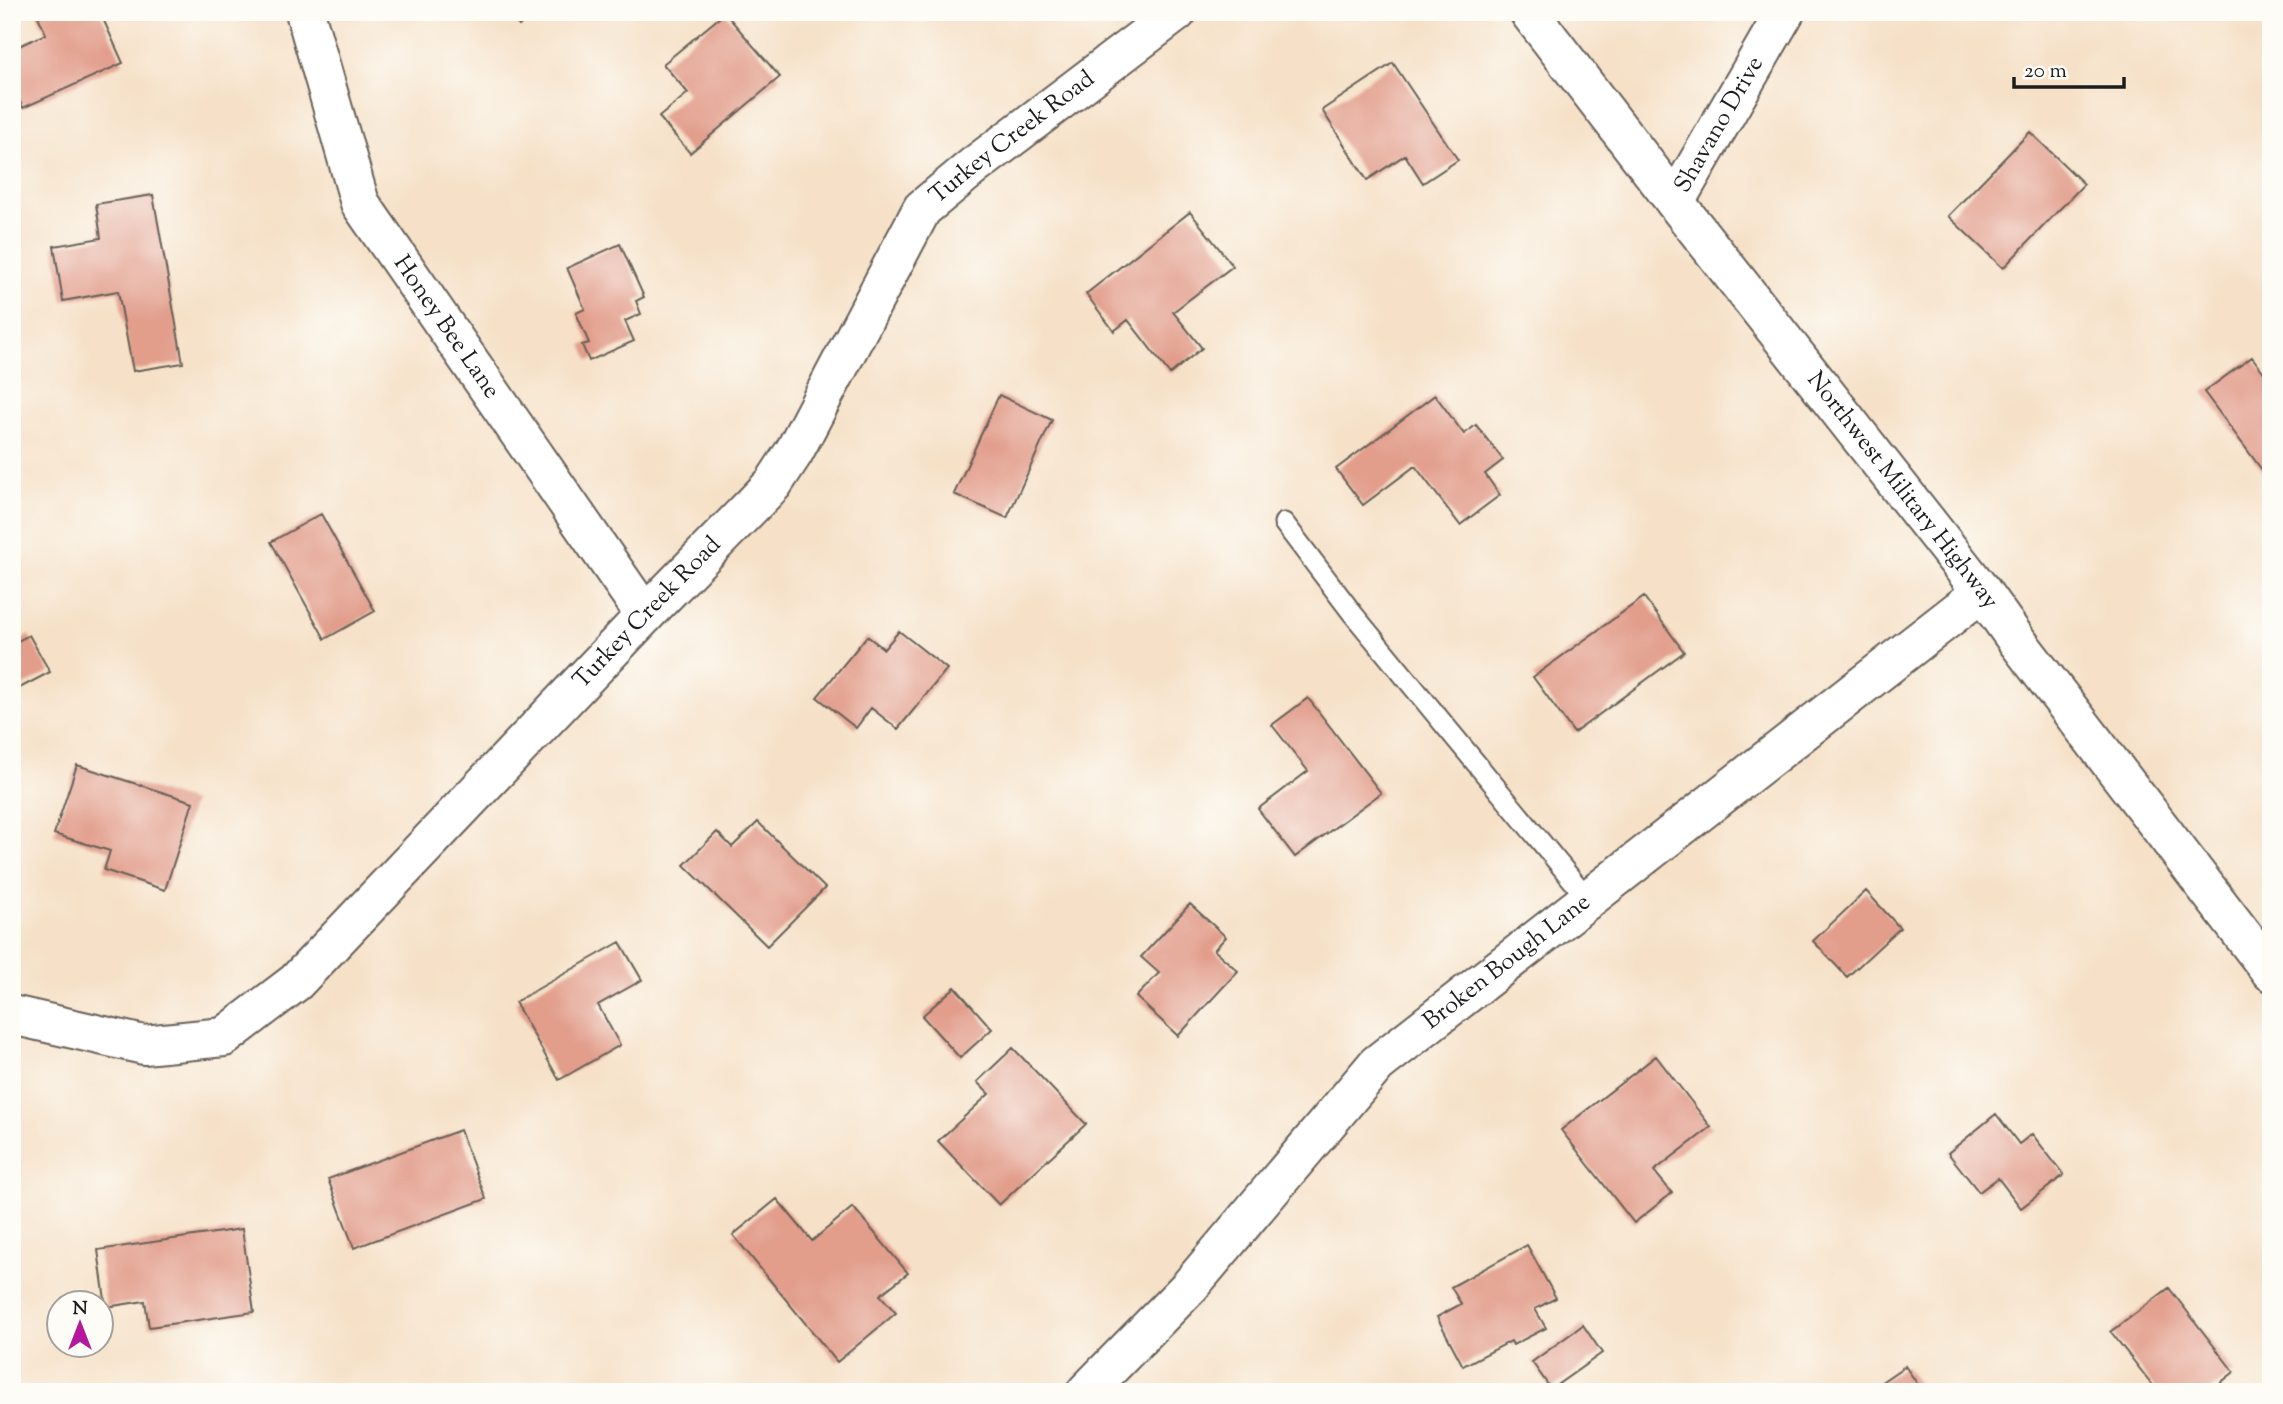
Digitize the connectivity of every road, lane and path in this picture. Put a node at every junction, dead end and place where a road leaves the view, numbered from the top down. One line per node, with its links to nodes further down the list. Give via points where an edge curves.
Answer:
1 (305, 12): 8 (street, Honey Bee Lane, via 360,203)
2 (1177, 12): 8 (street, Turkey Creek Road, via 922,209 773,484)
3 (1530, 12): 5 (street, Northwest Military Highway)
4 (1785, 12): 5 (street, Shavano Drive)
5 (1675, 202): 7 (street, Northwest Military Highway)
6 (1284, 523): 9 (lane, via 1353,614)
7 (1982, 592): 9 (street, Broken Bough Lane); 10 (street, Northwest Military Highway)
8 (645, 615): 11 (street, Turkey Creek Road, via 296,982 224,1037 144,1045)
9 (1588, 899): 12 (street, Broken Bough Lane, via 1377,1063 1189,1287)
10 (2271, 972)
11 (12, 1015)
12 (1086, 1392)

